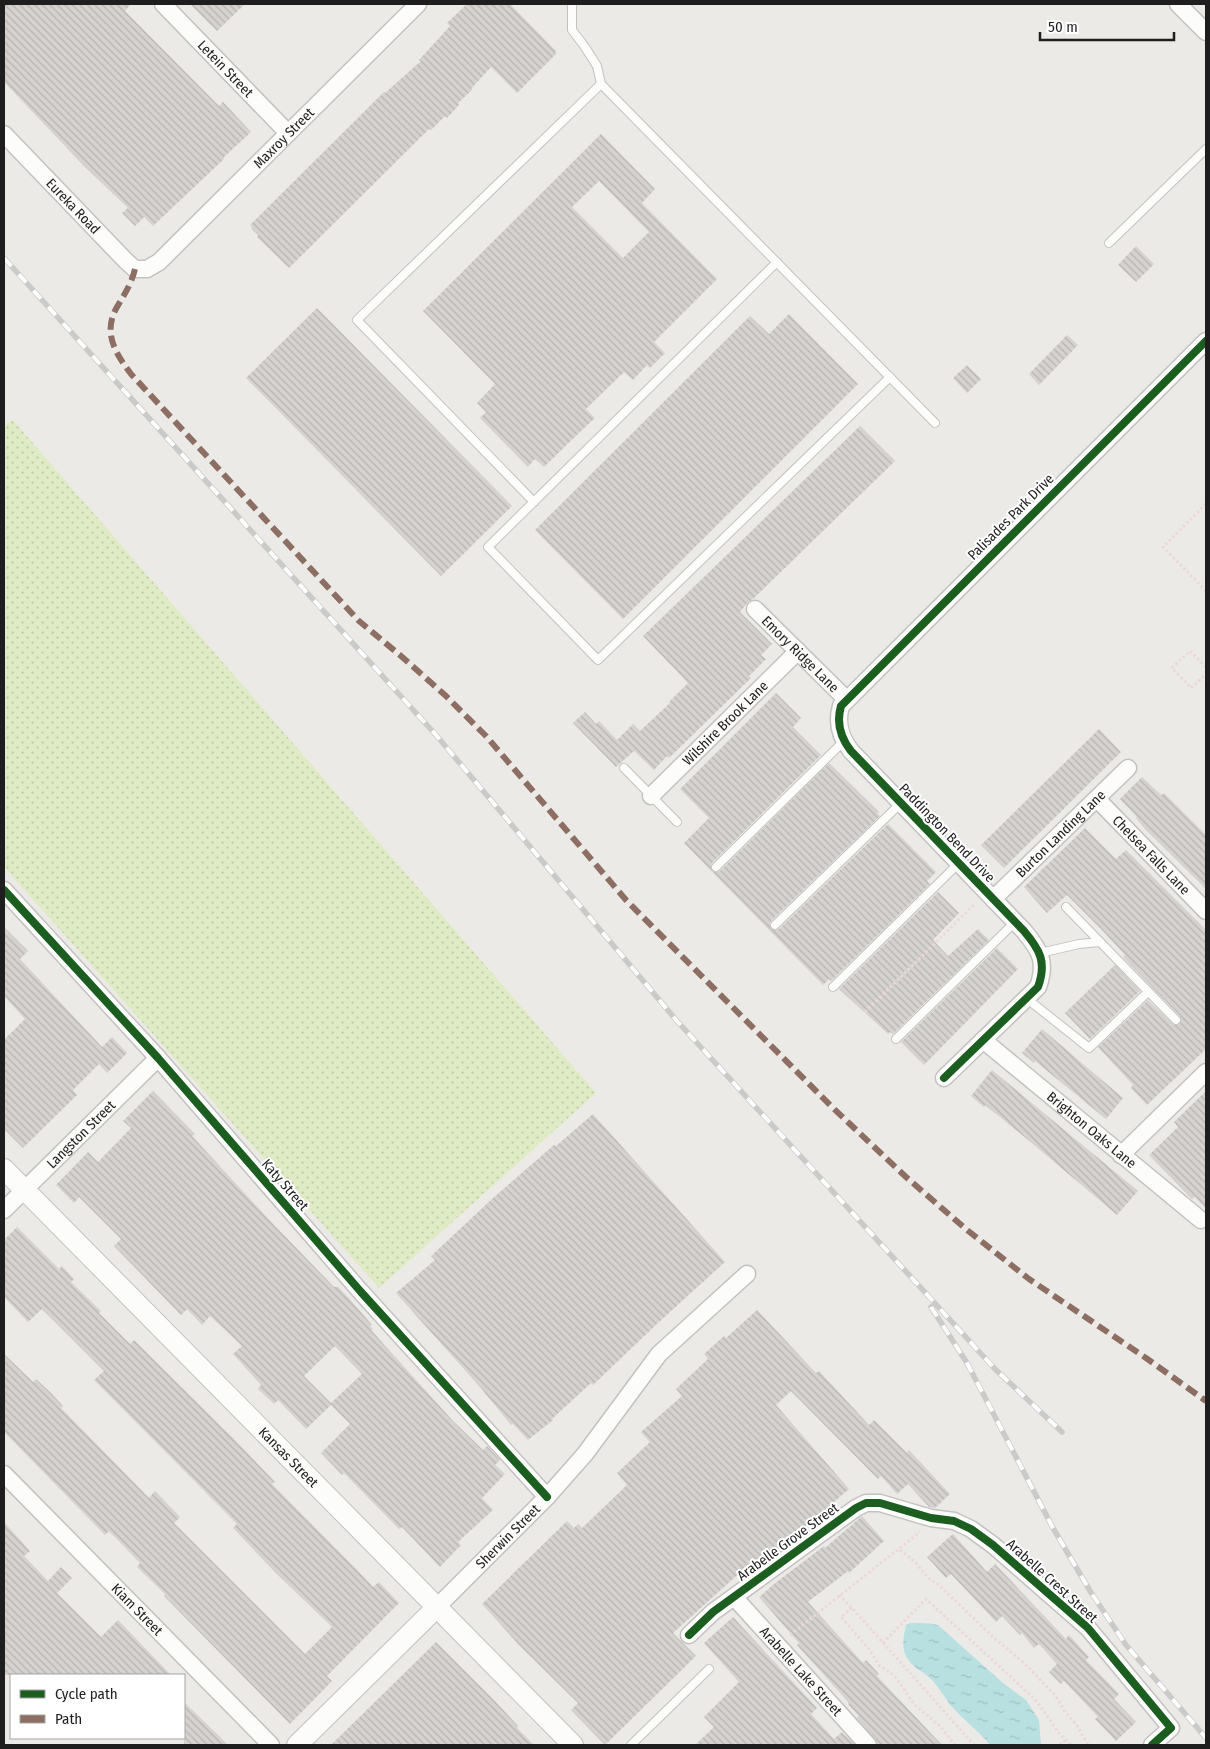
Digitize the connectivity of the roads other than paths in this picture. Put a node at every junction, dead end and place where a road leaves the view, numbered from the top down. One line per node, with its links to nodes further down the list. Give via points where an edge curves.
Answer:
1 (163, 4): 7 (street, Letein Street)
2 (418, 4): 7 (street, Maxroy Street)
3 (572, 4): 6 (lane, via 572,30 597,66)
4 (1178, 4): 5 (street)
5 (1206, 32)
6 (601, 84): 11 (lane); 16 (lane, via 357,320)
7 (288, 133): 12 (street, Maxroy Street, via 159,262)
8 (4, 134): 12 (street, Eureka Road, via 126,261 135,269)
9 (1206, 149): 10 (lane)
10 (1109, 244)
11 (777, 262): 14 (lane); 16 (lane)
12 (146, 270)
13 (1206, 341): 19 (street, Palisades Park Drive)
14 (890, 377): 15 (lane); 16 (lane, via 598,660 488,547)
15 (935, 423)
16 (534, 502)
17 (755, 609): 18 (street, Emory Ridge Lane)
18 (798, 651): 19 (street, Emory Ridge Lane); 24 (street, Wilshire Brook Lane)
19 (846, 699): 20 (street, Palisades Park Drive)
20 (838, 715): 21 (street, Paddington Bend Drive)
21 (844, 741): 26 (street, Paddington Bend Drive); 29 (lane)
22 (624, 768): 24 (lane)
23 (1128, 768): 25 (street, Burton Landing Lane)
24 (651, 796): 27 (lane)
25 (1097, 798): 31 (street, Burton Landing Lane); 33 (street, Chelsea Falls Lane)
26 (901, 803): 28 (street, Paddington Bend Drive); 35 (lane)
27 (677, 822)
28 (958, 863): 31 (street, Paddington Bend Drive); 38 (lane)
29 (716, 867)
30 (4, 890): 44 (street, Katy Street)
31 (993, 899): 34 (street, Paddington Bend Drive)
32 (1066, 907): 36 (lane)
33 (1206, 911)
34 (1015, 922): 37 (street, Paddington Bend Drive, via 1036,945); 42 (lane)
35 (775, 925)
36 (1100, 942): 37 (lane, via 1084,943); 39 (lane)
37 (1041, 960): 40 (street, via 1038,987)
38 (833, 986)
39 (1148, 992): 40 (lane, via 1089,1048); 41 (lane)
40 (1026, 998): 43 (street)
41 (1176, 1020)
42 (896, 1039)
43 (983, 1040): 46 (street); 47 (street, Brighton Oaks Lane)
44 (158, 1058): 49 (street, Langston Street); 54 (street, Katy Street, via 362,1292)
45 (1206, 1072): 47 (street)
46 (944, 1078)
47 (1121, 1154): 51 (street, Brighton Oaks Lane)
48 (4, 1169): 49 (street, Kansas Street)
49 (24, 1190): 50 (street, Langston Street); 57 (street, Kansas Street)
50 (4, 1210)
51 (1201, 1220)
52 (747, 1274): 54 (street, Sherwin Street, via 659,1354 586,1454)
53 (4, 1474): 60 (street, Kiam Street)
54 (547, 1497): 57 (street, Sherwin Street)
55 (912, 1513): 56 (street, Arabelle Grove Street, via 880,1503 866,1503); 65 (street, Arabelle Crest Street, via 954,1521 971,1529 1088,1628 1171,1728)
56 (734, 1597): 58 (street, Arabelle Grove Street); 64 (street, Arabelle Lake Street)
57 (436, 1607): 61 (street, Sherwin Street); 62 (street, Kansas Street)
58 (689, 1635)
59 (709, 1669): 63 (lane)
60 (271, 1745)
61 (297, 1745)
62 (573, 1745)
63 (631, 1745)
64 (868, 1745)
65 (1152, 1745)

